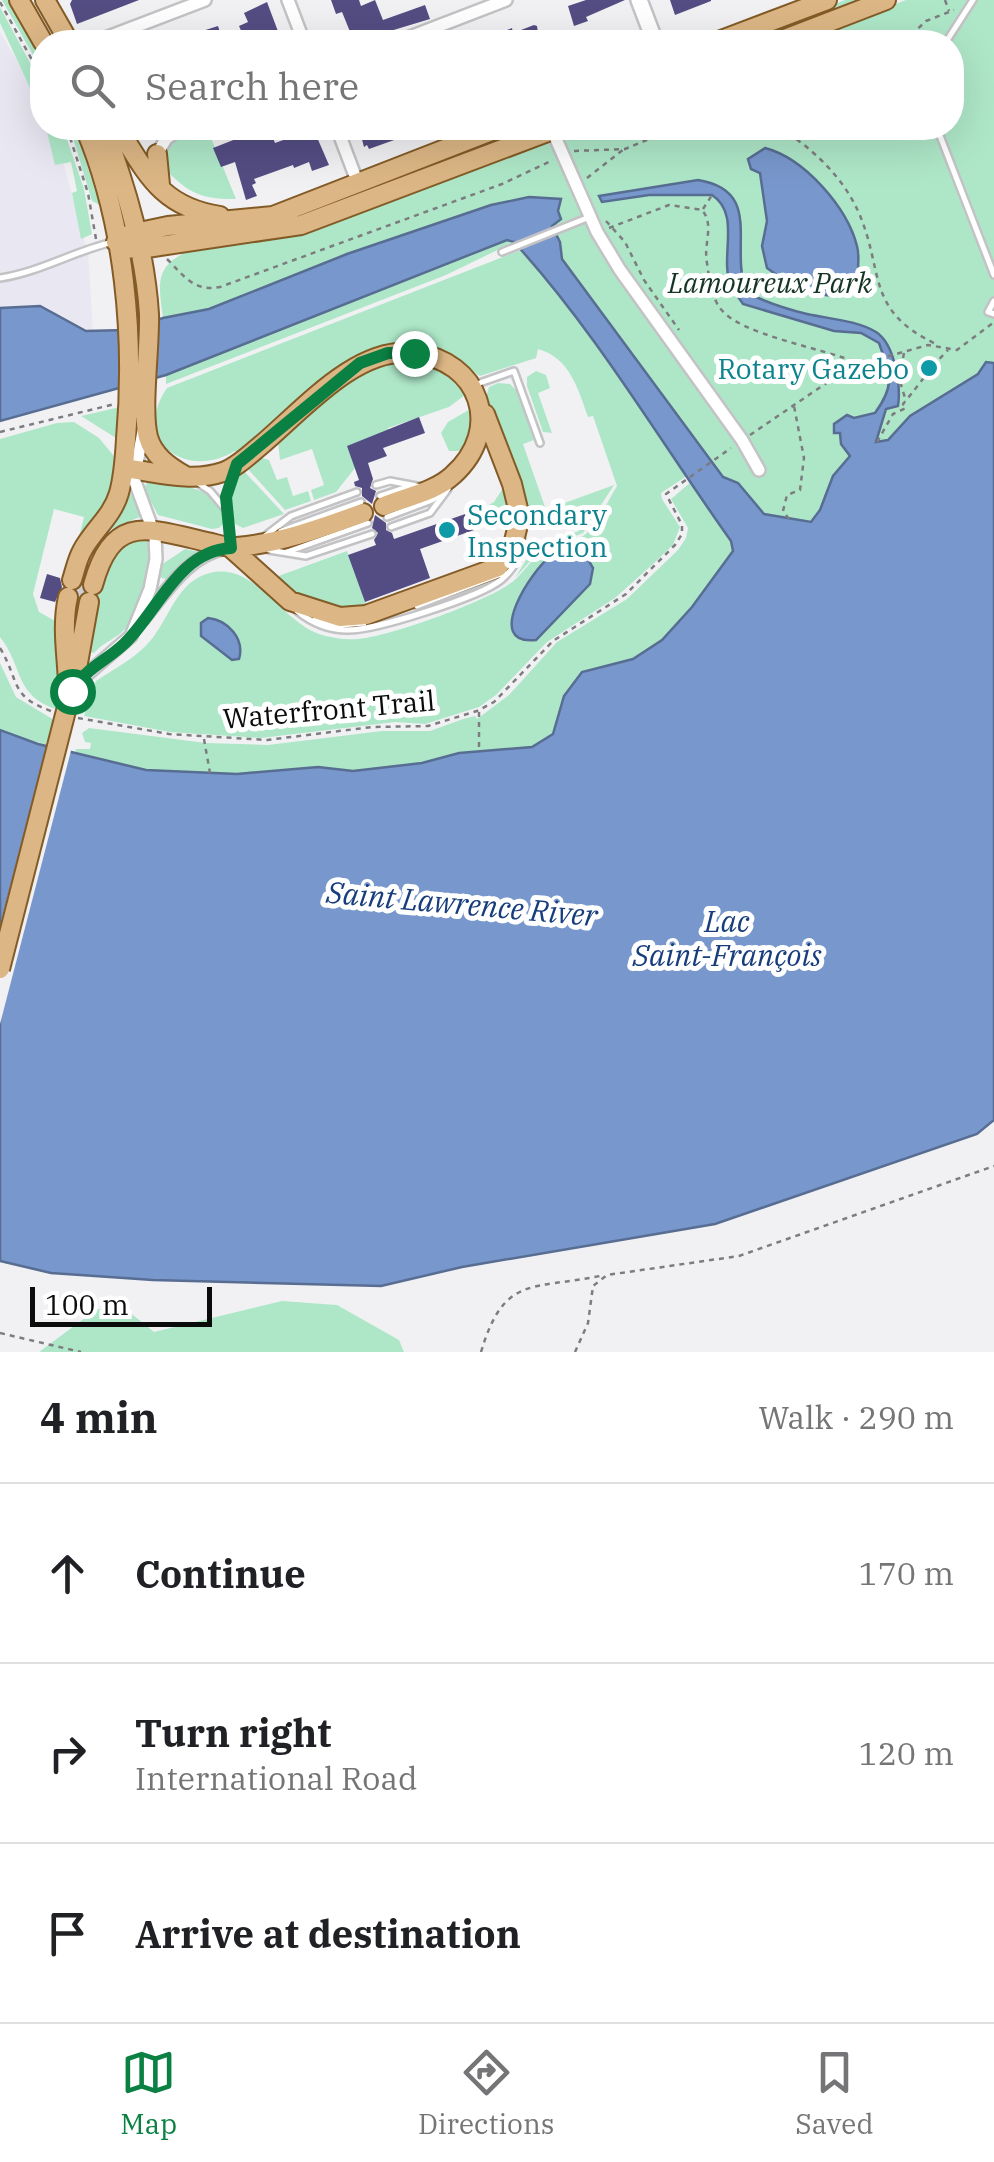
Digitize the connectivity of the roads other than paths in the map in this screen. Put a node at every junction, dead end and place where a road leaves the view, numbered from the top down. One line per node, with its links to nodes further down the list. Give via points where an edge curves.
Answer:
1 (19, 0): 10 (main road)
2 (45, 0): 11 (main road)
3 (205, 0): 12 (street)
4 (288, 0): 13 (street)
5 (506, 0): 14 (street)
6 (639, 0): 15 (street)
7 (827, 0): 16 (main road)
8 (886, 0): 17 (main road)
9 (973, 0): 18 (lane)
10 (36, 30)
11 (62, 30)
12 (126, 30)
13 (299, 30)
14 (428, 30)
15 (650, 30)
16 (748, 30)
17 (808, 30)
18 (954, 30)
19 (90, 140): 33 (main road)
20 (108, 140): 34 (main road)
21 (126, 140): 30 (main road)
22 (165, 140): 28 (street)
23 (343, 140): 29 (street)
24 (466, 140): 29 (main road)
25 (526, 140): 34 (main road, via 301,225)
26 (558, 140): 31 (street)
27 (943, 140): 36 (lane)
28 (157, 154): 30 (main road)
29 (358, 181): 32 (main road)
30 (165, 195): 32 (main road, via 206,214)
31 (597, 218): 35 (lane); 47 (street, via 597,232)
32 (245, 220): 34 (main road)
33 (116, 242): 34 (main road); 37 (lane); 41 (main road)
34 (140, 247): 41 (main road, via 149,313)
35 (502, 252)
36 (994, 275)
37 (0, 278)
38 (994, 301): 39 (lane, via 988,312)
39 (994, 314)
40 (472, 386): 42 (main road); 44 (lane, via 514,371); 45 (main road, via 431,356 374,357)
41 (133, 397): 43 (main road); 46 (main road)
42 (481, 404): 50 (main road, via 481,432 461,467); 55 (main road)
43 (146, 416): 46 (street); 48 (main road, via 155,452)
44 (540, 444)
45 (237, 464): 48 (main road); 53 (lane)
46 (129, 469): 48 (main road); 57 (street); 61 (main road, via 81,552)
47 (759, 470)
48 (186, 477): 53 (lane)
49 (376, 485): 50 (lane)
50 (434, 487): 52 (main road); 56 (lane, via 430,513)
51 (357, 492): 59 (lane, via 291,516)
52 (383, 506)
53 (228, 513): 59 (lane)
54 (364, 513): 59 (main road, via 294,538); 60 (lane)
55 (520, 517): 62 (main road, via 498,567 366,615 327,615); 62 (lane, via 518,558 504,577 371,628 328,627)
56 (391, 527)
57 (154, 530): 59 (main road); 61 (main road, via 114,541); 63 (street, via 154,573)
58 (372, 534): 60 (lane, via 306,556)
59 (245, 545): 60 (lane); 62 (main road); 63 (street, via 213,551 189,566)
60 (278, 552)
61 (81, 591): 64 (main road, via 64,624)
62 (281, 595)
63 (137, 626): 64 (street, via 85,673)
64 (69, 701): 65 (main road, bridge)
65 (0, 968)

